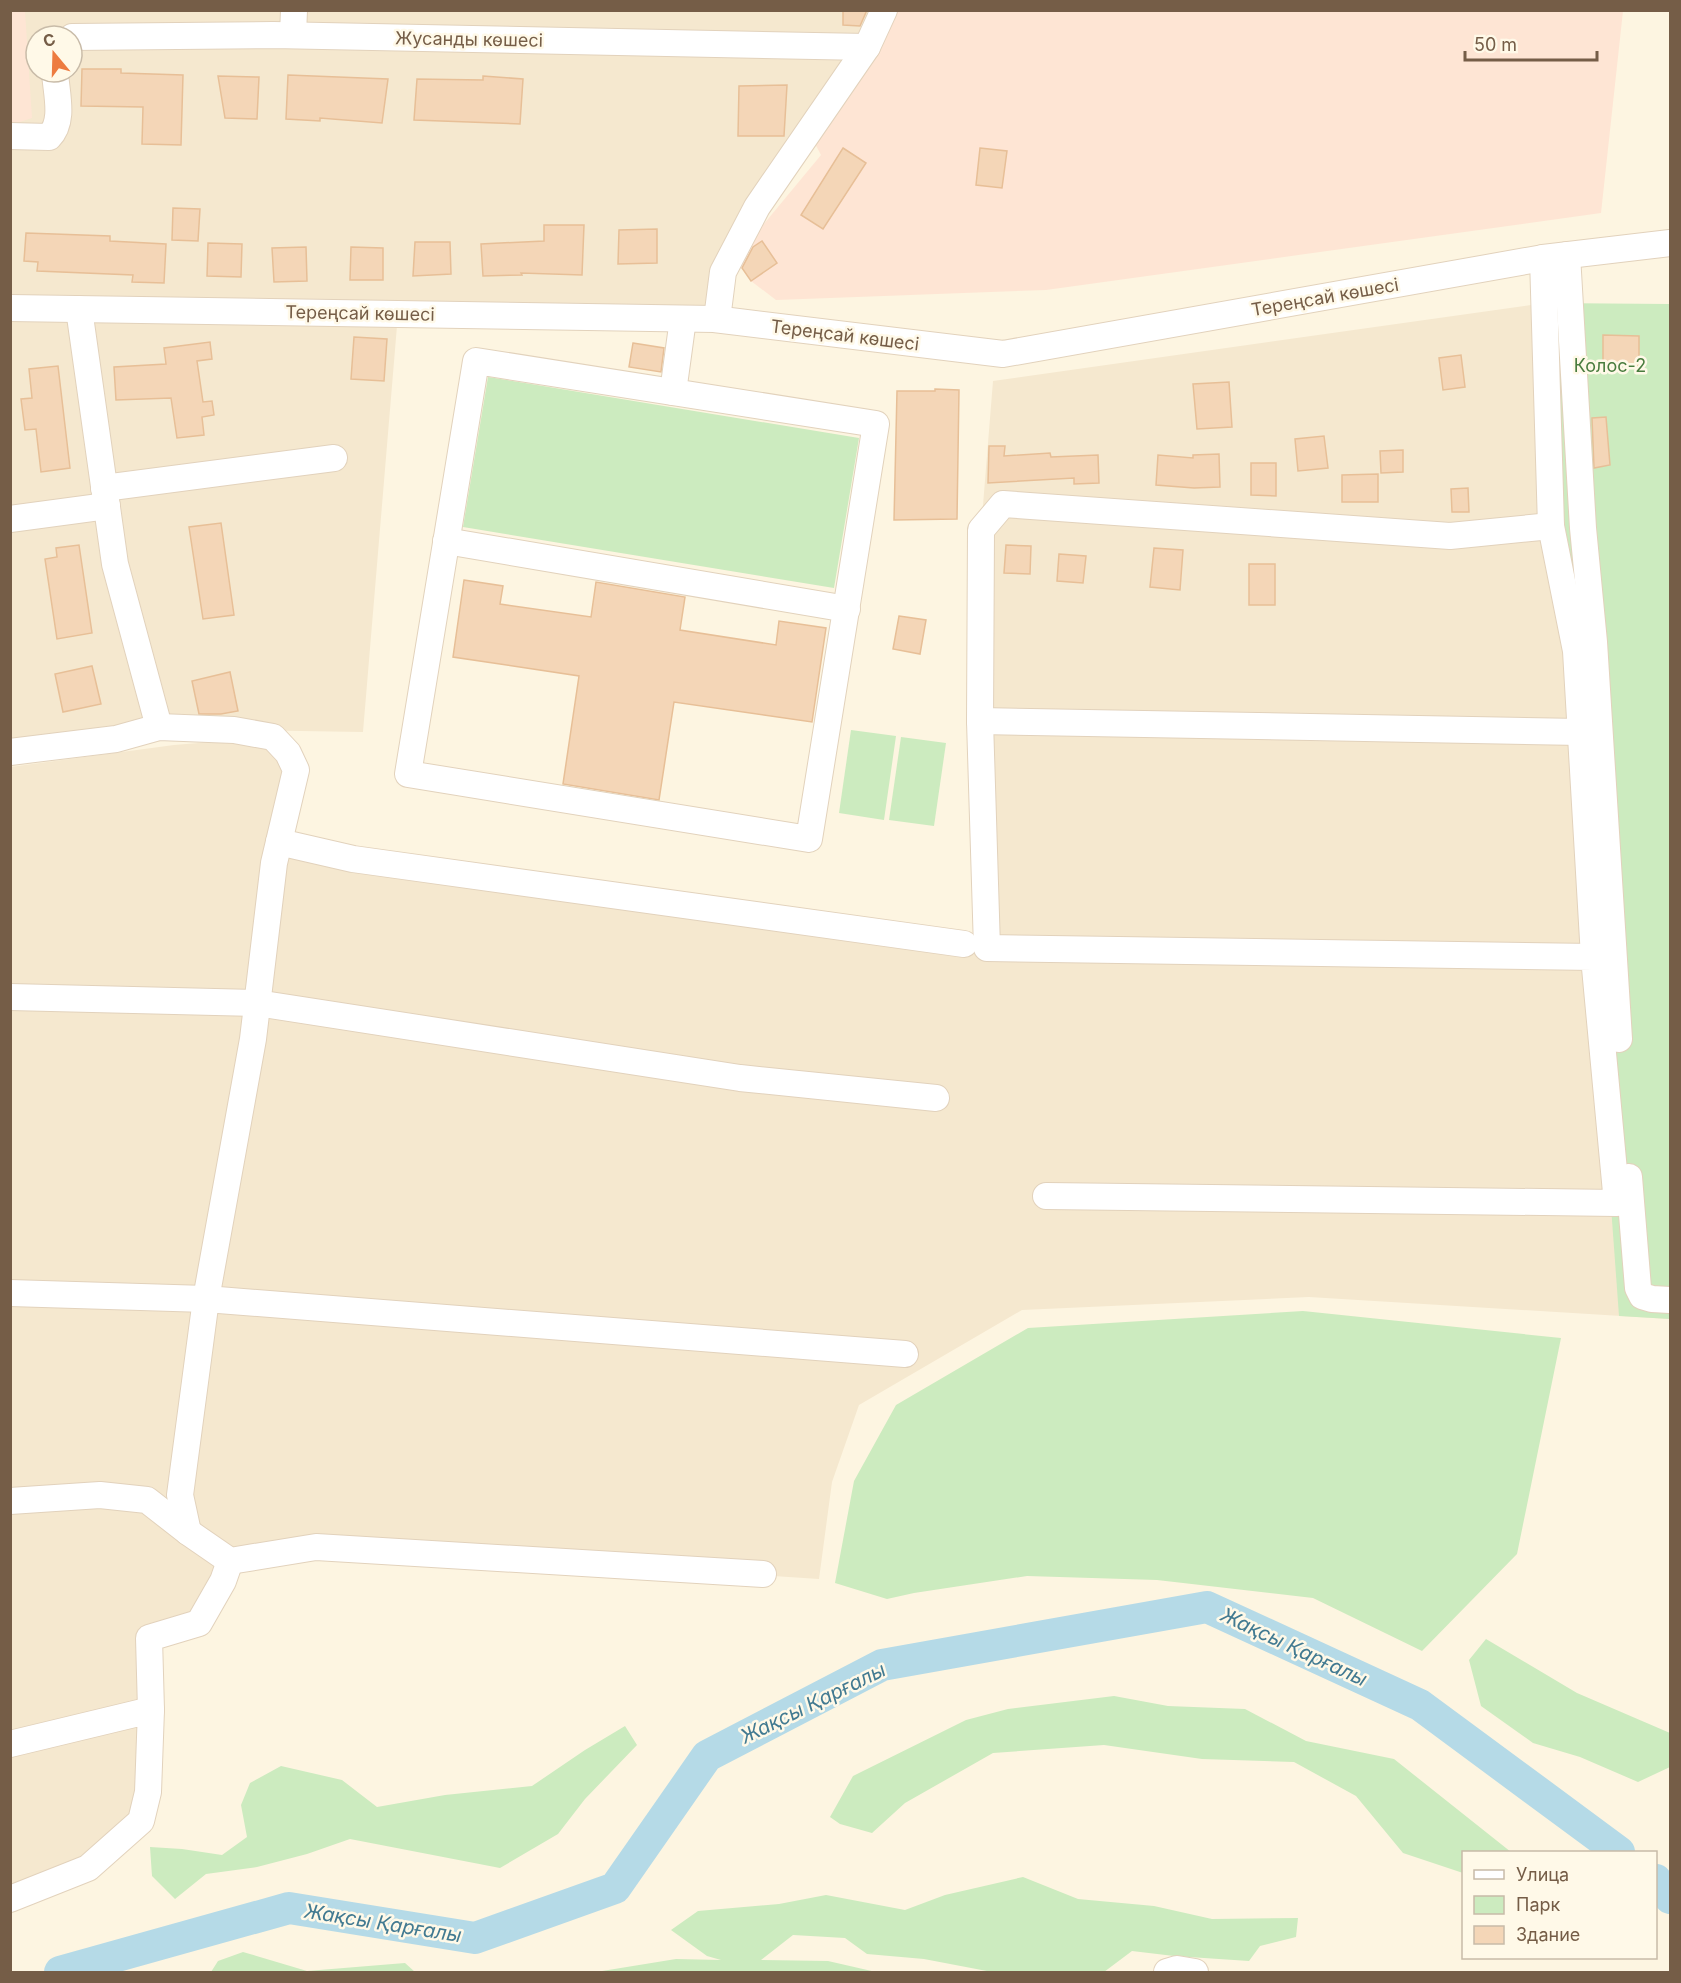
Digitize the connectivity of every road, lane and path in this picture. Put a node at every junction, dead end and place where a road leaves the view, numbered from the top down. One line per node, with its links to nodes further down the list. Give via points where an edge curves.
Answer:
1 (884, 10): 4 (street)
2 (293, 23): 3 (street, Жусанды көшесі); 4 (street, Жусанды көшесі)
3 (84, 36)
4 (867, 47): 12 (street, via 757,207 723,272)
5 (56, 84): 6 (street, via 59,120 49,137)
6 (10, 136)
7 (1671, 243): 8 (street, Тереңсай көшесі)
8 (1555, 256): 12 (street, Тереңсай көшесі, via 1003,354); 17 (street); 33 (street, via 1594,642 1638,1288 1642,1296)
9 (10, 308): 10 (street, Тереңсай көшесі)
10 (79, 309): 11 (street, Тереңсай көшесі); 15 (street)
11 (684, 319): 12 (street, Тереңсай көшесі); 13 (street)
12 (717, 319)
13 (673, 392): 18 (street, via 476,360); 19 (street, via 876,424)
14 (334, 458): 15 (street)
15 (105, 497): 16 (street); 21 (street, via 115,564)
16 (10, 519)
17 (1551, 526): 20 (street, via 1450,536 1003,504 981,530); 22 (street, via 1576,651)
18 (446, 541): 19 (street); 19 (street, via 408,774 809,839)
19 (847, 609)
20 (980, 721): 22 (street); 26 (street, via 987,948)
21 (159, 727): 23 (street, via 116,739); 24 (street, via 234,730 273,737 288,753 296,770)
22 (1581, 732): 26 (street)
23 (10, 752)
24 (279, 842): 25 (street, via 353,859); 28 (street, via 273,863)
25 (964, 945)
26 (1594, 957): 30 (street, via 1617,1203)
27 (10, 997): 28 (street)
28 (257, 1002): 29 (street, via 740,1078); 32 (street)
29 (936, 1098)
30 (1046, 1196)
31 (10, 1293): 32 (street)
32 (206, 1299): 34 (street); 36 (street, via 180,1495)
33 (1671, 1300)
34 (905, 1354)
35 (10, 1501): 36 (street, via 100,1495 147,1500)
36 (188, 1532): 37 (street)
37 (230, 1561): 38 (street, via 316,1546); 39 (street, via 199,1623 149,1638)
38 (763, 1574)
39 (151, 1710): 40 (street); 41 (street, via 147,1792 141,1821 88,1868)
40 (10, 1744)
41 (10, 1899)
42 (1167, 1972): 43 (street)
43 (1195, 1972)

